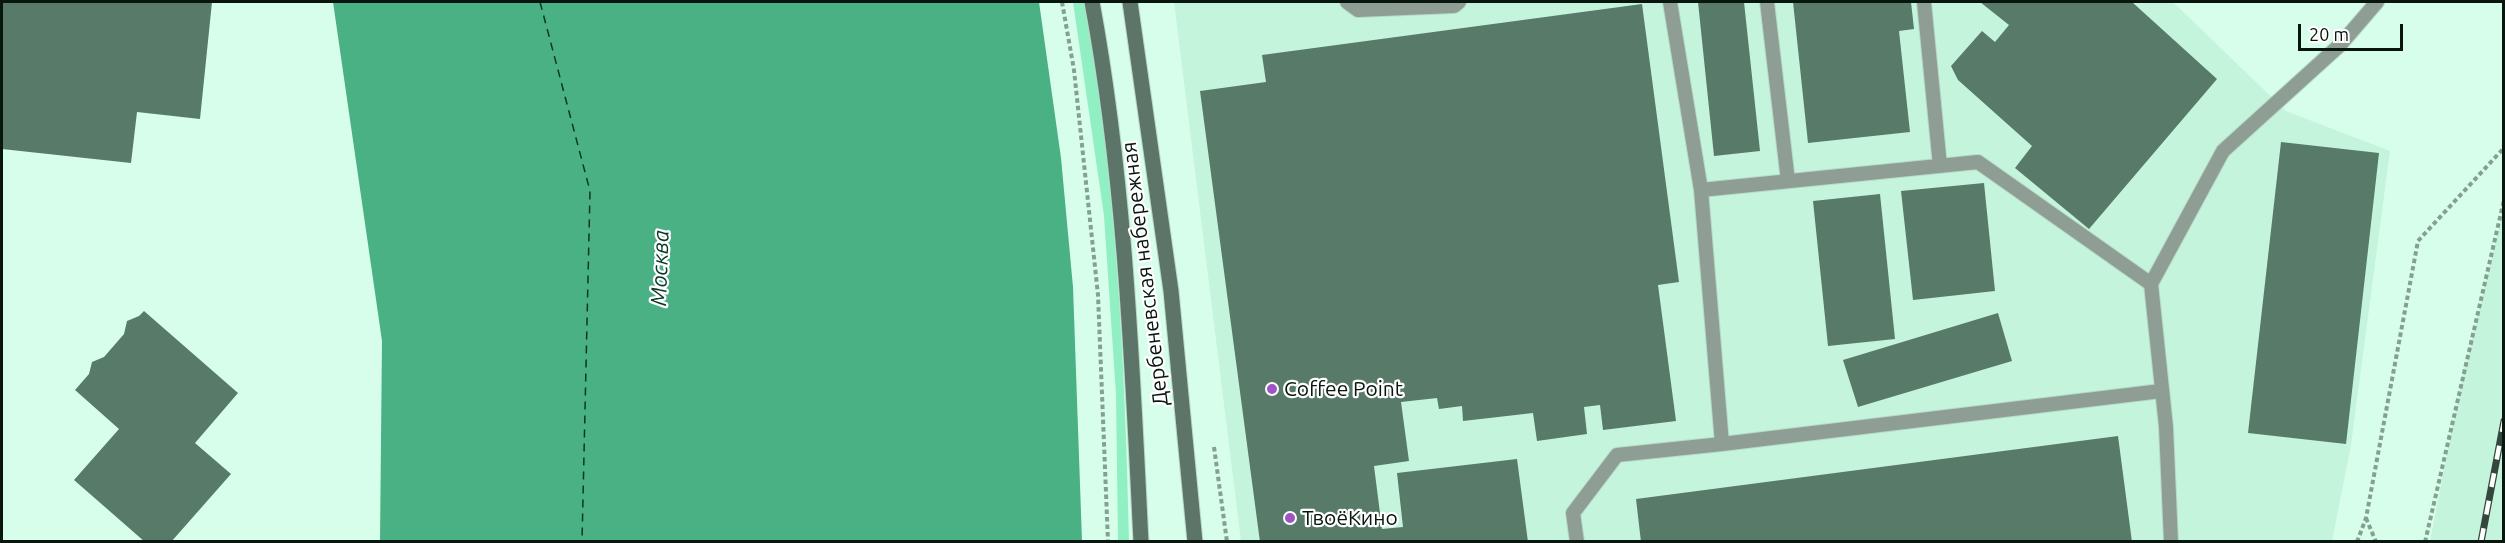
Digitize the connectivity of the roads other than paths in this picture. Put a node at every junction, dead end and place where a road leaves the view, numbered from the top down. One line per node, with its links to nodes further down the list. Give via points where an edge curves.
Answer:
1 (1092, 2): 15 (main road, Дербеневская набережная, via 1103,62 1130,305)
2 (1130, 2): 16 (main road, Дербеневская набережная, via 1171,291)
3 (1347, 2): 4 (lane, via 1358,10 1454,6)
4 (1459, 2)
5 (1670, 2): 11 (lane)
6 (1767, 2): 10 (lane)
7 (1924, 2): 9 (lane)
8 (2377, 2): 12 (lane, via 2340,45 2223,151)
9 (1940, 166): 10 (lane); 12 (lane, via 1978,162)
10 (1788, 181): 11 (lane)
11 (1701, 190): 14 (lane)
12 (2151, 284): 13 (lane)
13 (2161, 391): 14 (lane); 18 (lane)
14 (1722, 444): 17 (lane, via 1617,454 1573,513)
15 (1141, 542)
16 (1195, 542)
17 (1577, 542)
18 (2171, 542)

